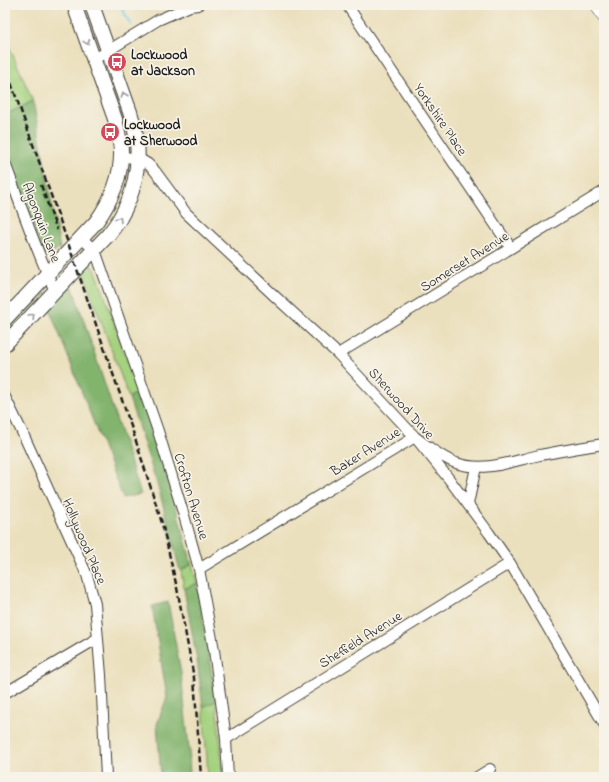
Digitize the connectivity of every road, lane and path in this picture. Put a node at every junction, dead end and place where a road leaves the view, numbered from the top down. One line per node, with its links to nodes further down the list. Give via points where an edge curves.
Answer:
1 (74, 5): 8 (main road, one-way to 8)
2 (92, 5): 7 (main road)
3 (198, 5): 7 (street, via 158,20)
4 (347, 5): 14 (street, Yorkshire Place)
5 (597, 5): 6 (street)
6 (604, 17)
7 (108, 50): 8 (street); 10 (main road, one-way to 7, via 130,112)
8 (93, 60): 9 (main road, via 114,119 121,150)
9 (120, 157): 10 (street); 13 (main road, via 117,183 111,198)
10 (138, 158): 15 (main road, one-way to 10, via 120,219 128,203); 20 (street, Sherwood Drive, via 148,164 186,213)
11 (5, 163): 16 (street, Algonquin Lane)
12 (604, 191): 14 (street, Somerset Avenue)
13 (82, 239): 15 (street); 16 (main road)
14 (511, 248): 20 (street, Somerset Avenue)
15 (95, 250): 17 (main road); 27 (street, Crofton Avenue, via 158,431)
16 (47, 274): 17 (street, Algonquin Lane); 18 (main road)
17 (55, 291): 19 (main road, one-way to 17)
18 (5, 319)
19 (5, 344)
20 (338, 354): 22 (street, Sherwood Drive)
21 (5, 397): 28 (street, Hollywood Place, via 87,575 95,604)
22 (415, 436): 24 (street, Baker Avenue, via 442,457); 25 (street, Sherwood Drive); 27 (street, Baker Avenue)
23 (604, 444): 24 (street, Baker Avenue, via 540,455 502,465)
24 (476, 467): 25 (street)
25 (468, 504): 26 (street, Sherwood Drive)
26 (510, 563): 30 (street, Sherwood Drive); 31 (street, Sheffield Avenue)
27 (199, 569): 31 (street, Crofton Avenue, via 214,650)
28 (98, 638): 29 (street); 33 (street, Hollywood Place)
29 (5, 693)
30 (604, 724)
31 (226, 739): 34 (street, Crofton Avenue)
32 (490, 769): 35 (street)
33 (106, 777)
34 (228, 777)
35 (477, 777)

